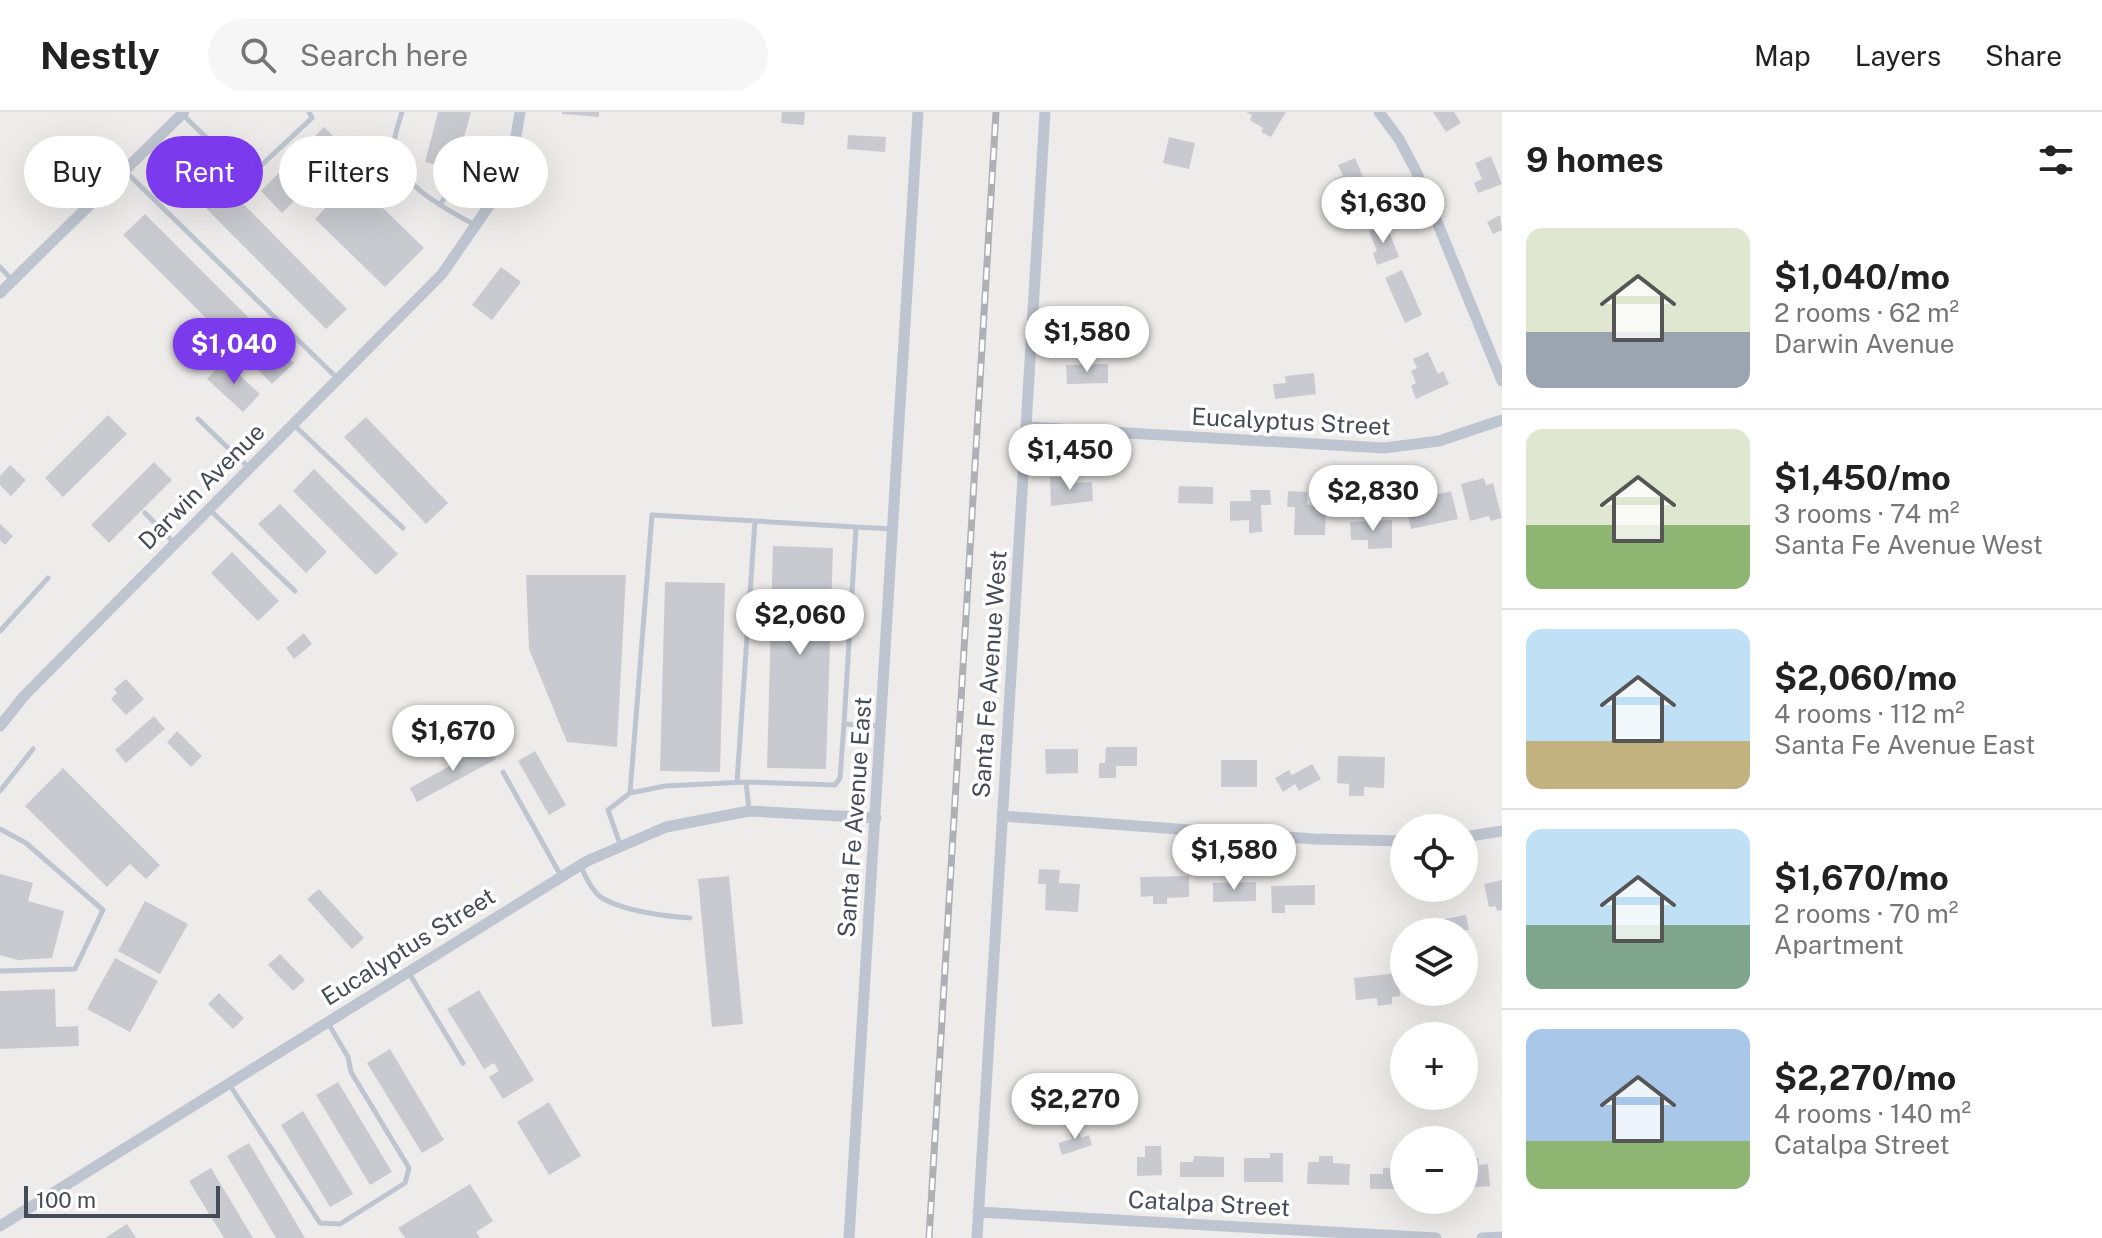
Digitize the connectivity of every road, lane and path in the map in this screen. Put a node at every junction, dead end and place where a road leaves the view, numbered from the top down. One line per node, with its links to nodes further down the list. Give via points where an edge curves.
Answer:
1 (309, 112): 7 (lane, via 312,118 255,174 246,176)
2 (402, 112): 11 (lane, via 393,145 397,161 419,191)
3 (520, 112): 8 (street, Darwin Avenue)
4 (918, 112): 31 (street, Santa Fe Avenue East)
5 (1045, 112): 24 (street, Santa Fe Avenue West)
6 (1379, 112): 20 (street, via 1417,173)
7 (183, 113): 9 (street)
8 (516, 136)
9 (130, 165)
10 (130, 175): 19 (lane)
11 (433, 200)
12 (86, 208): 17 (street)
13 (445, 208): 15 (lane)
14 (488, 208): 15 (street, Darwin Avenue)
15 (476, 225): 19 (street, Darwin Avenue, via 442,274)
16 (0, 267): 17 (lane)
17 (13, 280): 18 (street)
18 (0, 293)
19 (338, 379): 23 (street, Darwin Avenue)
20 (1502, 381)
21 (198, 419): 25 (lane)
22 (1502, 420): 24 (street, Eucalyptus Street, via 1439,441 1384,448)
23 (293, 425): 25 (street, Darwin Avenue); 30 (lane)
24 (1026, 427): 46 (street, Santa Fe Avenue West)
25 (249, 468): 26 (street, Darwin Avenue)
26 (209, 509): 32 (street, Darwin Avenue); 34 (lane)
27 (145, 513): 32 (lane)
28 (755, 521): 29 (lane); 41 (lane); 44 (lane, via 652,515)
29 (856, 527): 31 (lane); 36 (lane)
30 (403, 528)
31 (893, 529): 38 (street, Santa Fe Avenue East)
32 (175, 544): 37 (street, Darwin Avenue)
33 (48, 578): 35 (lane)
34 (295, 591)
35 (0, 631)
36 (844, 724): 38 (lane); 42 (lane, via 835,785)
37 (0, 726)
38 (882, 726): 47 (street, Santa Fe Avenue East)
39 (33, 749): 43 (lane)
40 (503, 772): 54 (lane)
41 (737, 782): 42 (lane); 44 (lane)
42 (746, 782): 45 (lane)
43 (0, 791)
44 (630, 793): 52 (lane, via 608,810)
45 (749, 811): 47 (street, Eucalyptus Street); 52 (street, Eucalyptus Street, via 666,827)
46 (1002, 816): 51 (street); 61 (street, Santa Fe Avenue West)
47 (876, 818): 64 (street, Santa Fe Avenue East)
48 (0, 829): 56 (lane, via 26,843 103,910 75,969)
49 (1502, 831): 50 (street)
50 (1478, 835)
51 (1390, 841)
52 (621, 847): 53 (street, Eucalyptus Street)
53 (580, 866): 54 (street, Eucalyptus Street); 55 (lane, via 603,898)
54 (561, 877): 57 (street, Eucalyptus Street)
55 (690, 918)
56 (0, 971)
57 (409, 972): 58 (street, Eucalyptus Street); 59 (lane)
58 (328, 1022): 60 (street, Eucalyptus Street); 60 (lane, via 351,1072 409,1168 405,1183 340,1224 320,1223)
59 (463, 1063)
60 (229, 1084): 62 (street, Eucalyptus Street)
61 (978, 1212): 65 (street, Santa Fe Avenue West); 66 (street, Catalpa Street)
62 (0, 1226)
63 (1502, 1237): 67 (street)
64 (849, 1238)
65 (977, 1238)
66 (1436, 1238)
67 (1482, 1238)

